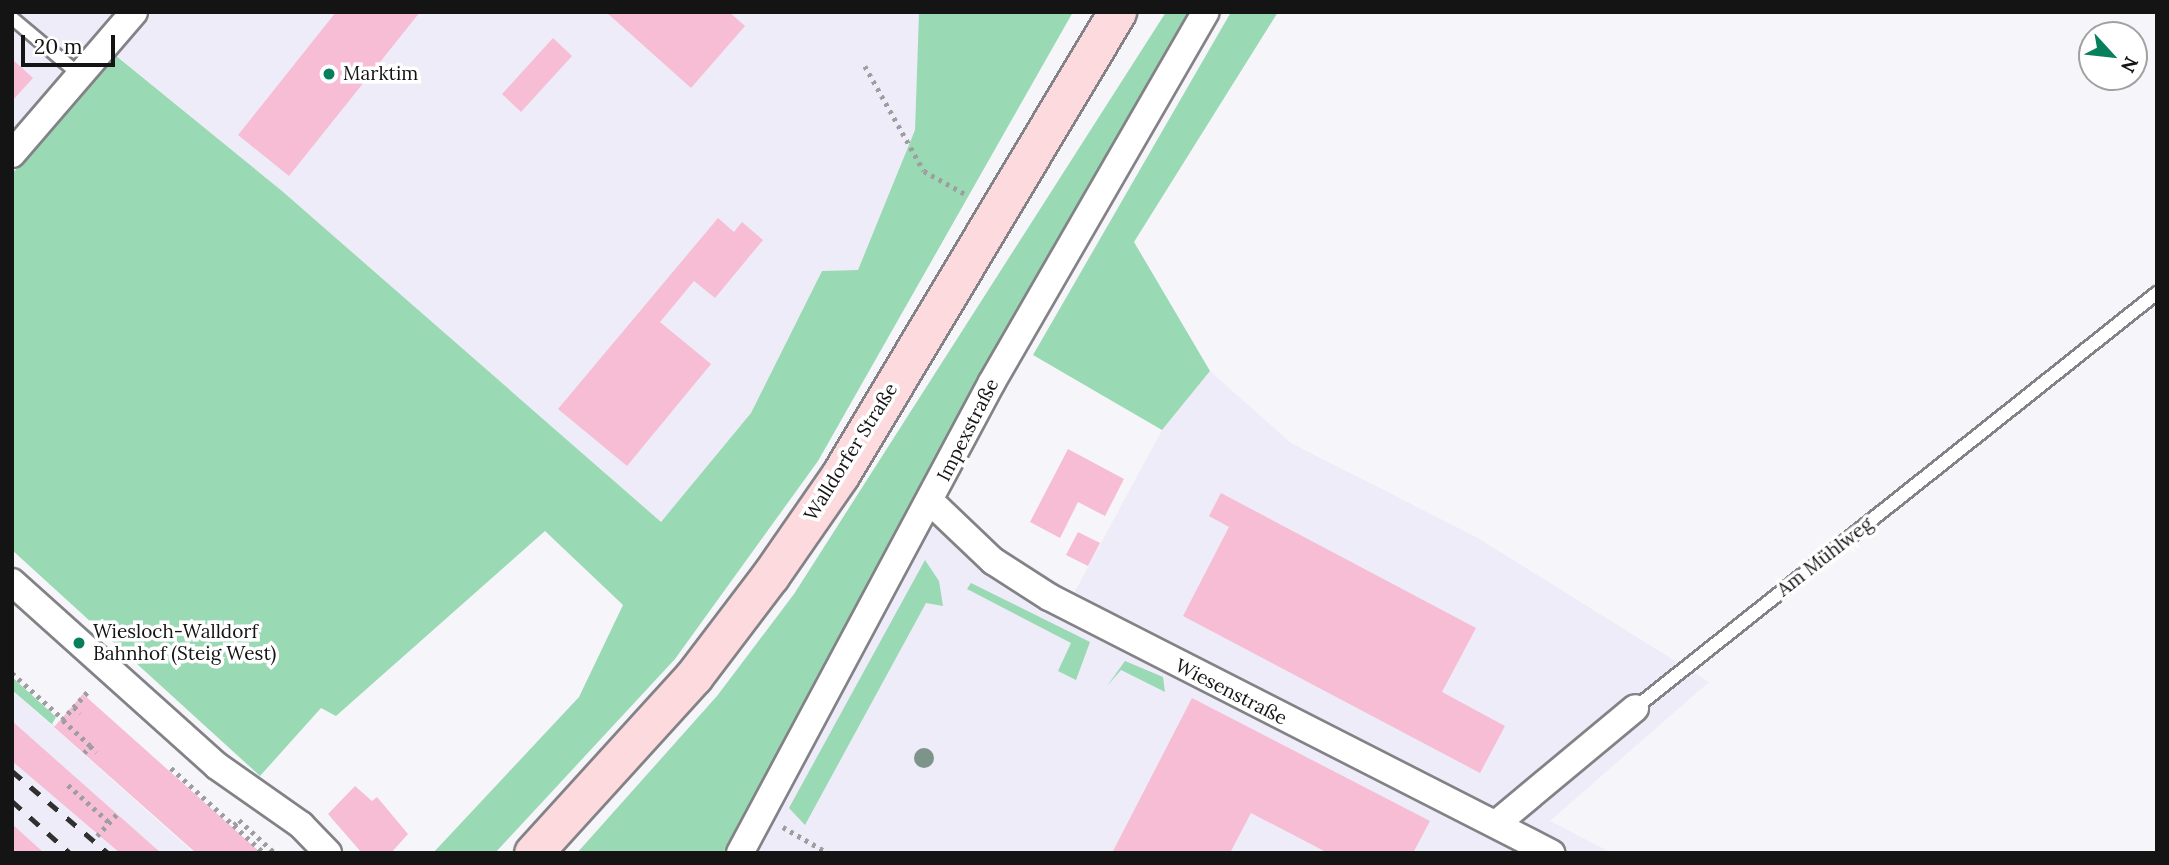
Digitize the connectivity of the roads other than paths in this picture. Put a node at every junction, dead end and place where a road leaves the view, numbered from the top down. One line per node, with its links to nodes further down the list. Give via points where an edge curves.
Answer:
1 (134, 12): 5 (street)
2 (1116, 12): 14 (street, Walldorfer Straße, via 840,475 770,576 686,685)
3 (1206, 12): 8 (street, Impexstraße, via 992,382)
4 (12, 18): 5 (lane)
5 (80, 75): 6 (street)
6 (12, 154)
7 (2157, 293): 10 (lane, Am Mühlweg)
8 (931, 502): 11 (street, Wiesenstraße, via 993,561 1049,597); 15 (street, Impexstraße)
9 (12, 582): 13 (street, via 217,766 301,825)
10 (1634, 708): 11 (street, Am Mühlweg)
11 (1496, 824): 12 (street, Wiesenstraße)
12 (1546, 852)
13 (328, 853)
14 (533, 853)
15 (740, 853)

